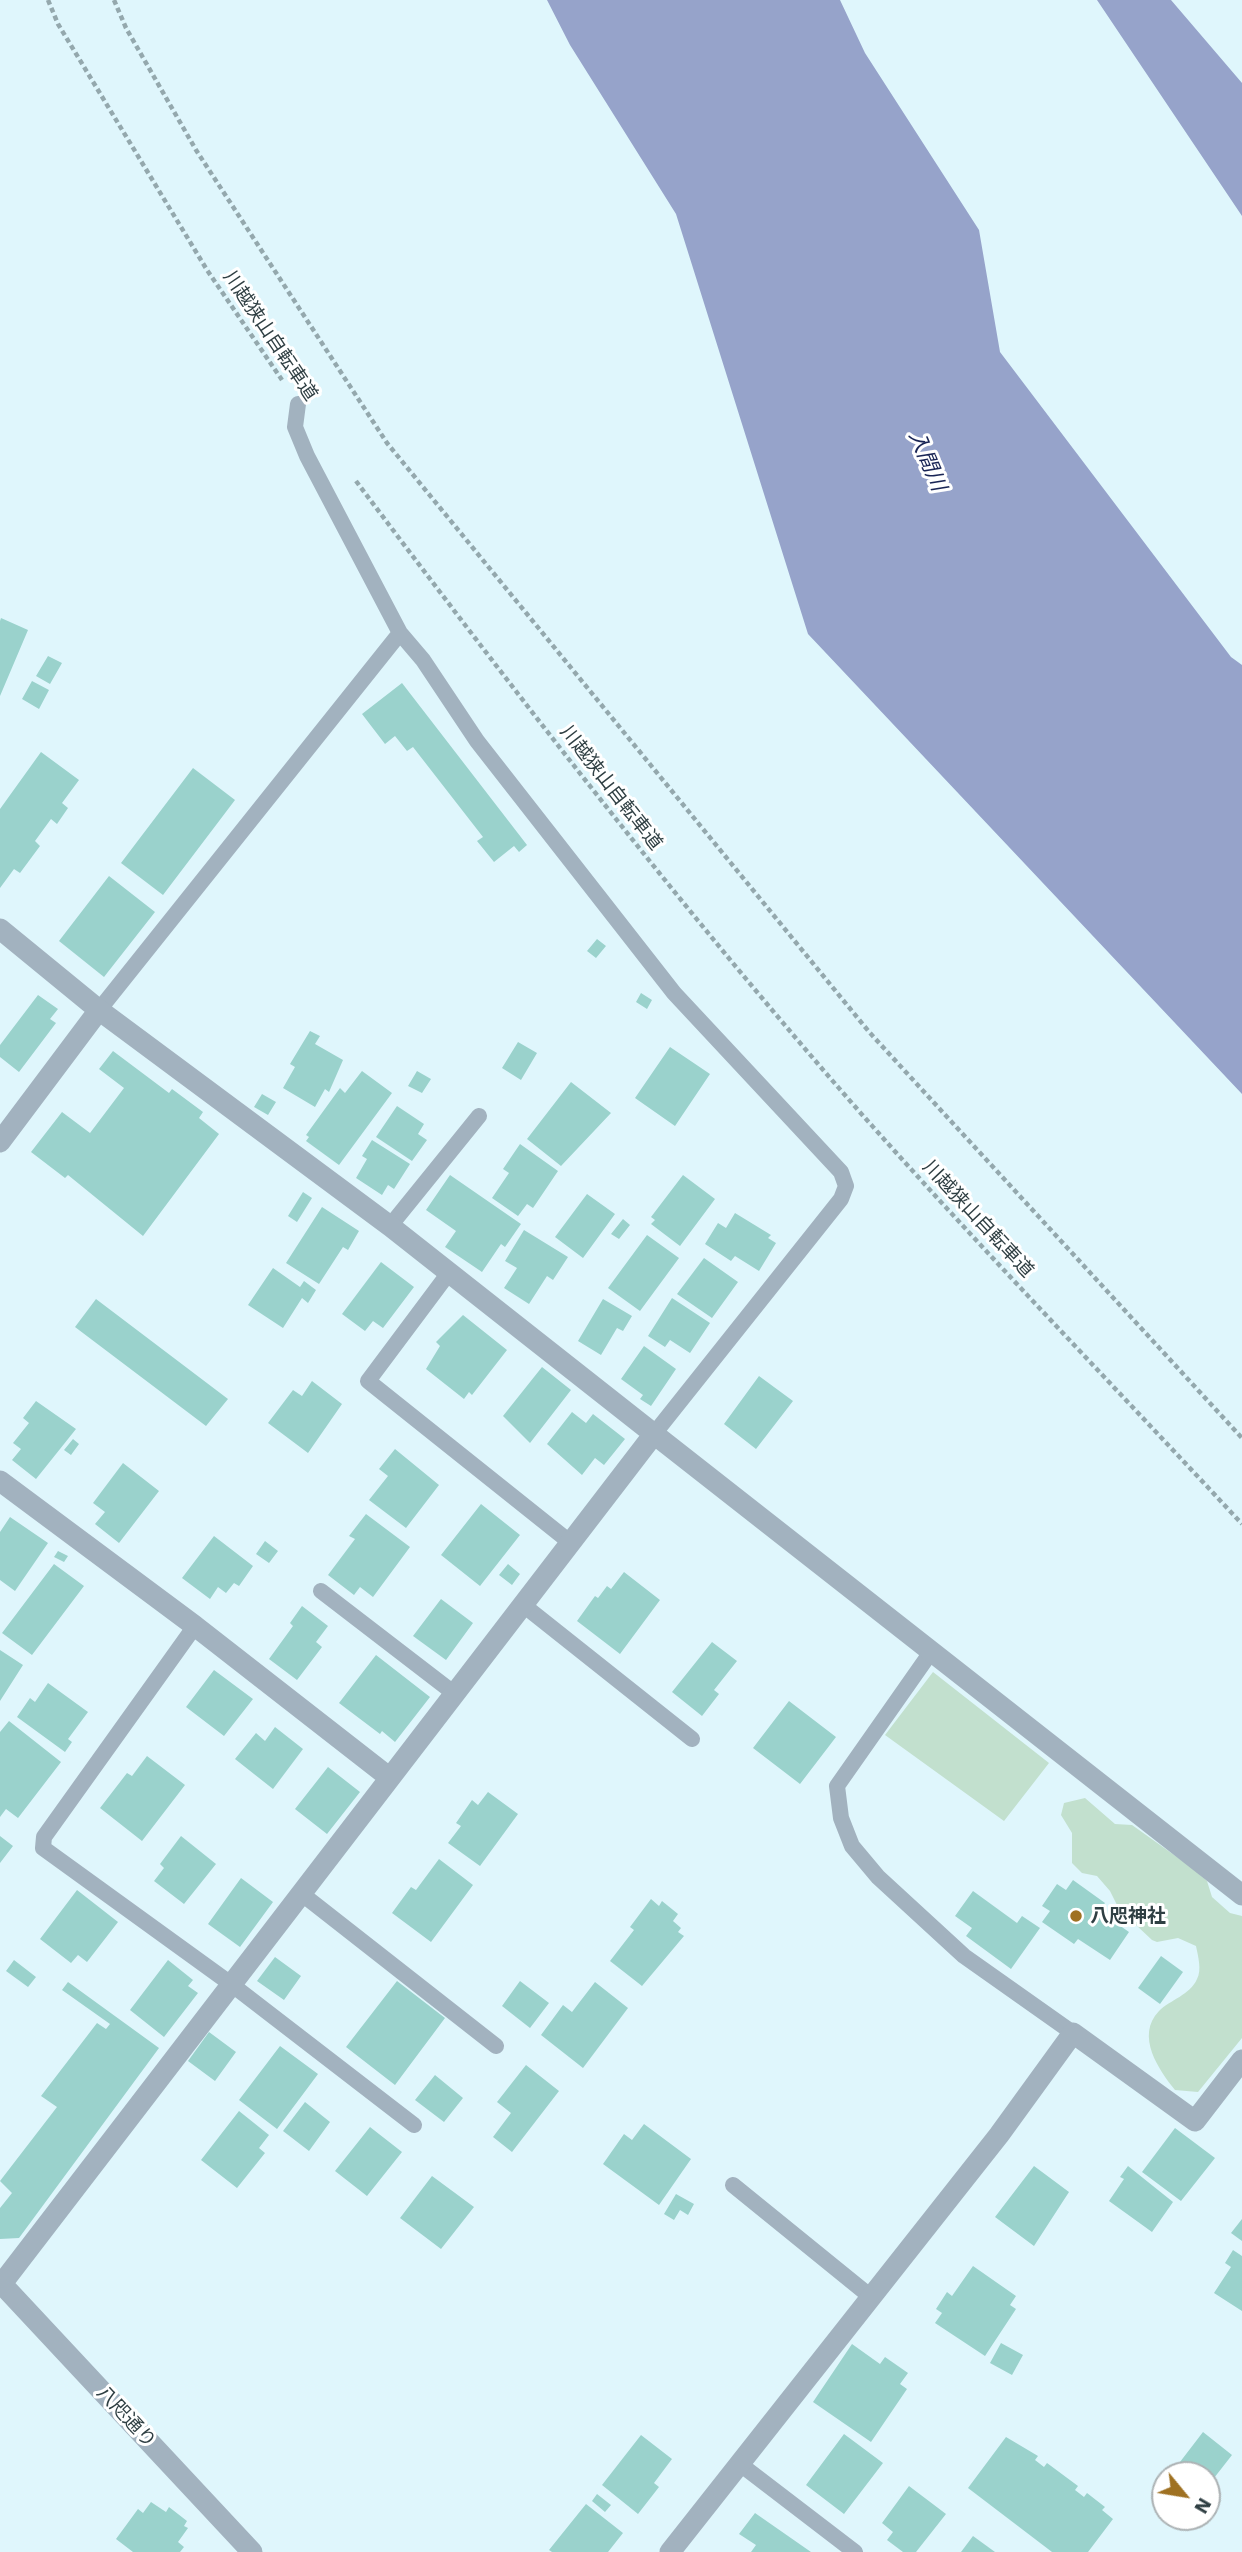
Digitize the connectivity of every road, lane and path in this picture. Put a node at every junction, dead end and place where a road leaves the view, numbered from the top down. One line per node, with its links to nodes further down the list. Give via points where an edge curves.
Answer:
1 (48, 0): 3 (path, 川越狭山自転車道, via 58,24 207,270)
2 (114, 0): 13 (path, via 196,150 387,443 870,1033)
3 (298, 404): 5 (lane, via 295,427 307,456)
4 (348, 471): 15 (path, 川越狭山自転車道, via 727,956 860,1111)
5 (400, 633): 7 (lane); 12 (lane, via 485,752 674,993 841,1172 846,1186 841,1199)
6 (0, 929): 7 (street)
7 (99, 1010): 9 (street); 10 (street)
8 (479, 1116): 10 (lane)
9 (0, 1142)
10 (390, 1226): 11 (street)
11 (448, 1275): 12 (street); 16 (lane, via 368,1381)
12 (654, 1434): 16 (street); 20 (street)
13 (1242, 1438)
14 (0, 1481): 19 (street)
15 (1242, 1524)
16 (571, 1543): 18 (street)
17 (321, 1591): 21 (lane)
18 (522, 1604): 21 (street); 22 (lane)
19 (195, 1626): 23 (street); 26 (lane, via 44,1838 43,1848)
20 (931, 1652): 25 (street); 27 (lane, via 836,1786 841,1818 852,1846 878,1877 964,1956)
21 (455, 1694): 23 (street)
22 (692, 1739)
23 (390, 1778): 24 (street)
24 (302, 1894): 26 (street); 28 (lane)
25 (1242, 1895)
26 (231, 1984): 30 (lane); 32 (street)
27 (1073, 2033): 29 (street, via 1195,2121); 33 (street)
28 (496, 2046)
29 (1242, 2060)
30 (414, 2124)
31 (733, 2185): 33 (lane)
32 (1, 2284): 35 (street, 八咫通り)
33 (871, 2297): 34 (street)
34 (740, 2464): 36 (street); 37 (lane)
35 (252, 2552)
36 (670, 2552)
37 (855, 2552)

